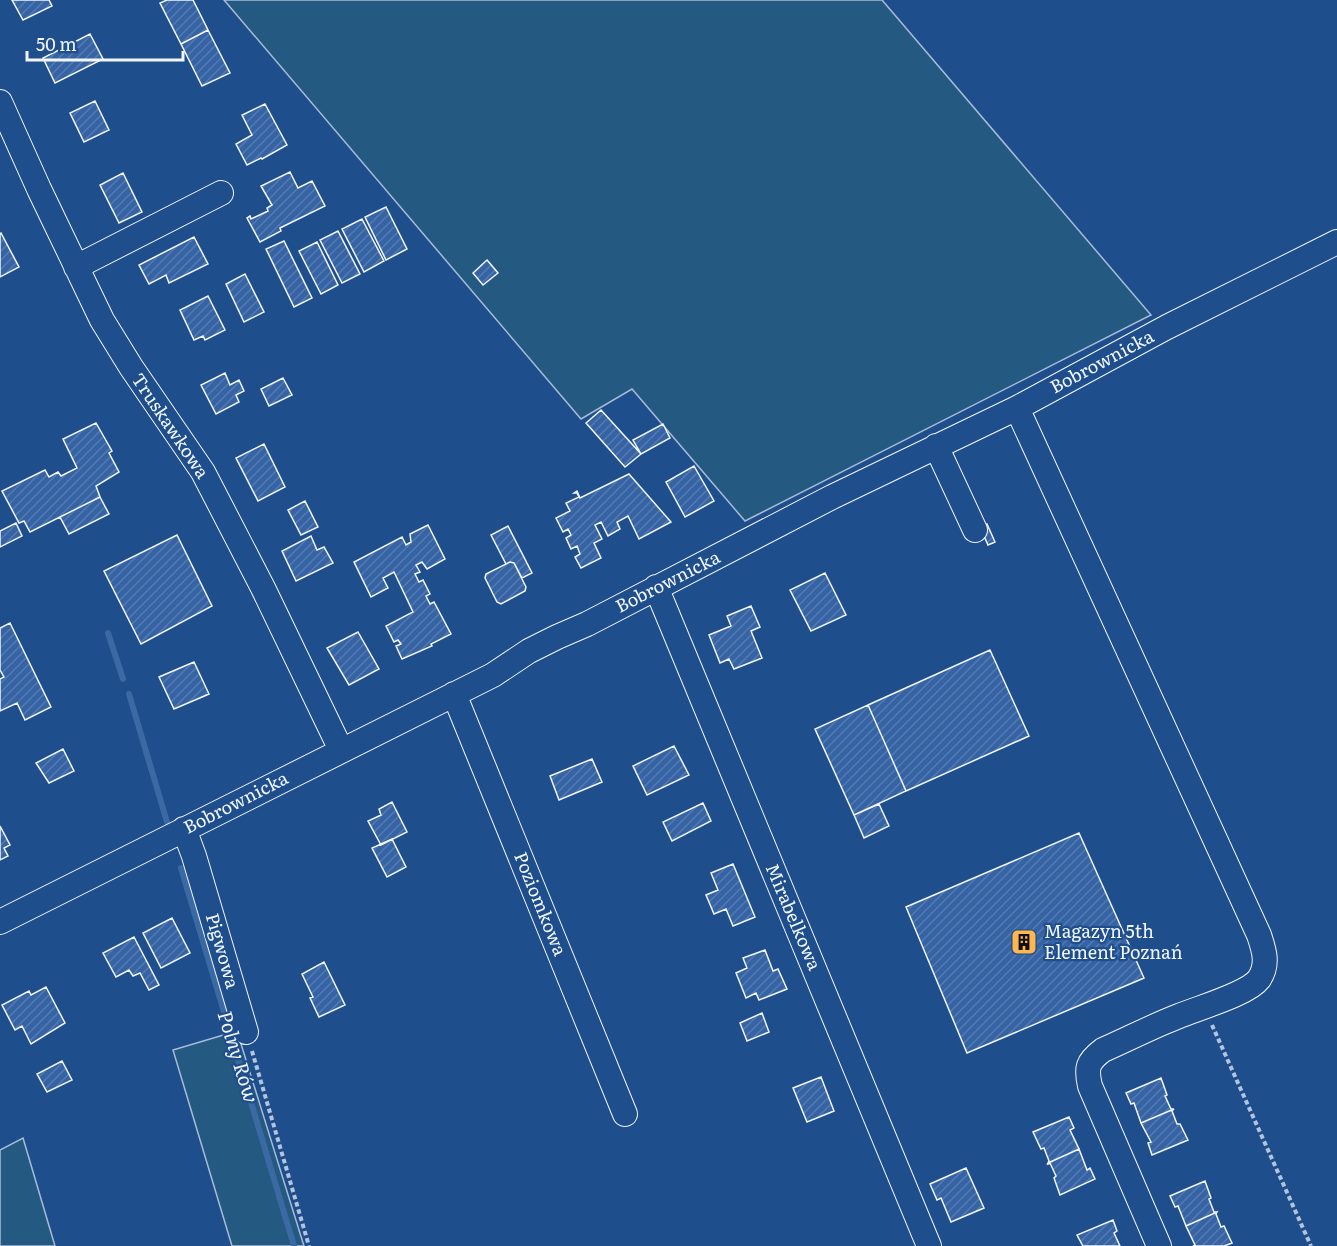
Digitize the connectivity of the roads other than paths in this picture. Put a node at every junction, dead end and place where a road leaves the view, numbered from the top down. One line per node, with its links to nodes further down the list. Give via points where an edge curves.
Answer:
1 (0, 102): 2 (street, Truskawkowa)
2 (8, 141): 5 (street, Truskawkowa)
3 (221, 193): 5 (street)
4 (1337, 242): 6 (street, Bobrownicka)
5 (76, 267): 11 (street, Truskawkowa, via 131,367 203,472)
6 (1017, 408): 7 (street, Bobrownicka); 17 (street, via 1266,954 1265,969 1258,981 1246,989 1102,1050 1092,1058 1087,1071)
7 (936, 446): 8 (street); 9 (street, Bobrownicka)
8 (975, 530)
9 (656, 587): 10 (street, Bobrownicka); 16 (street, Mirabelkowa)
10 (454, 694): 11 (street, Bobrownicka); 15 (street, Poziomkowa)
11 (340, 750): 12 (street, Bobrownicka)
12 (184, 829): 13 (street, Bobrownicka); 14 (street, Pigwowa)
13 (0, 922)
14 (246, 1032)
15 (625, 1114)
16 (929, 1246)
17 (1159, 1246)

